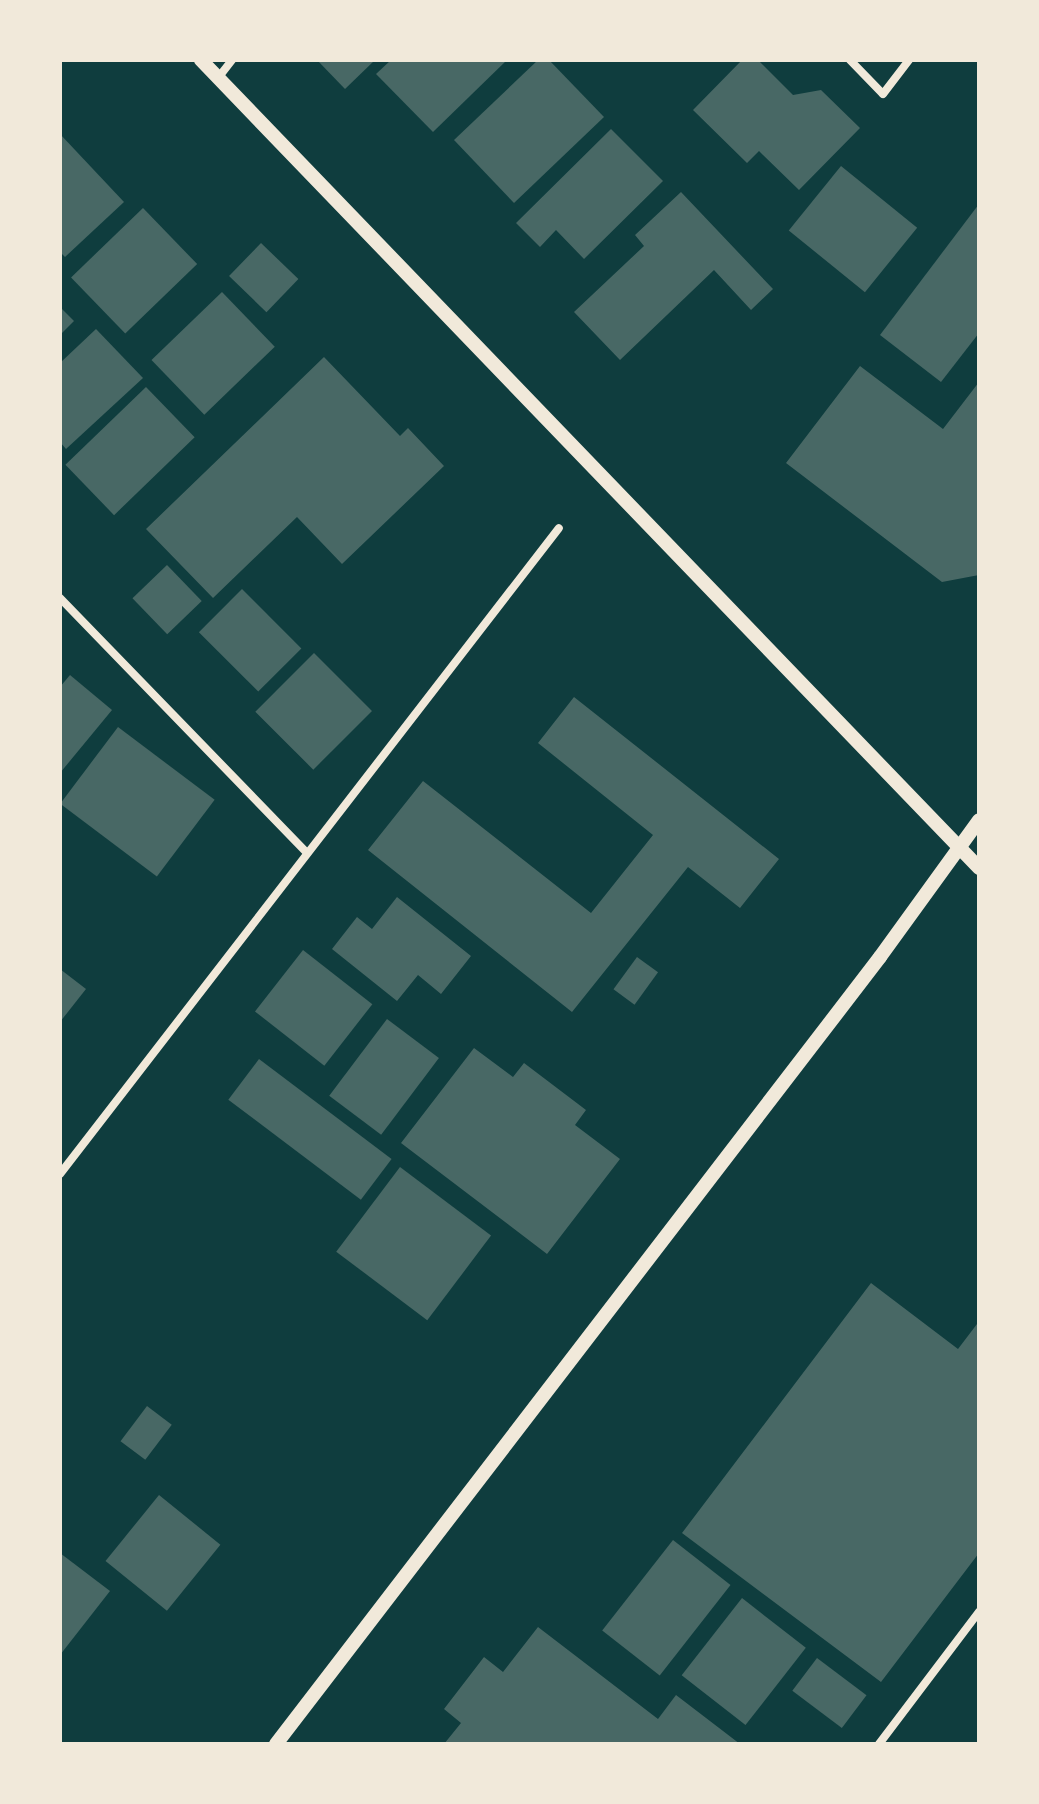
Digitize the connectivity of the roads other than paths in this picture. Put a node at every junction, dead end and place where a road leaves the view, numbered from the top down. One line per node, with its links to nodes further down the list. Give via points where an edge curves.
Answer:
1 (201, 60): 5 (street)
2 (232, 60): 5 (street)
3 (850, 60): 4 (street, via 883,94)
4 (909, 60)
5 (218, 78): 9 (street)
6 (559, 528): 10 (street)
7 (60, 598): 10 (street)
8 (979, 820): 9 (street)
9 (957, 847): 11 (street); 15 (street, via 880,957)
10 (307, 853): 12 (street)
11 (979, 868)
12 (60, 1174)
13 (979, 1612): 14 (street)
14 (976, 1624): 16 (street)
15 (276, 1744)
16 (879, 1744)

